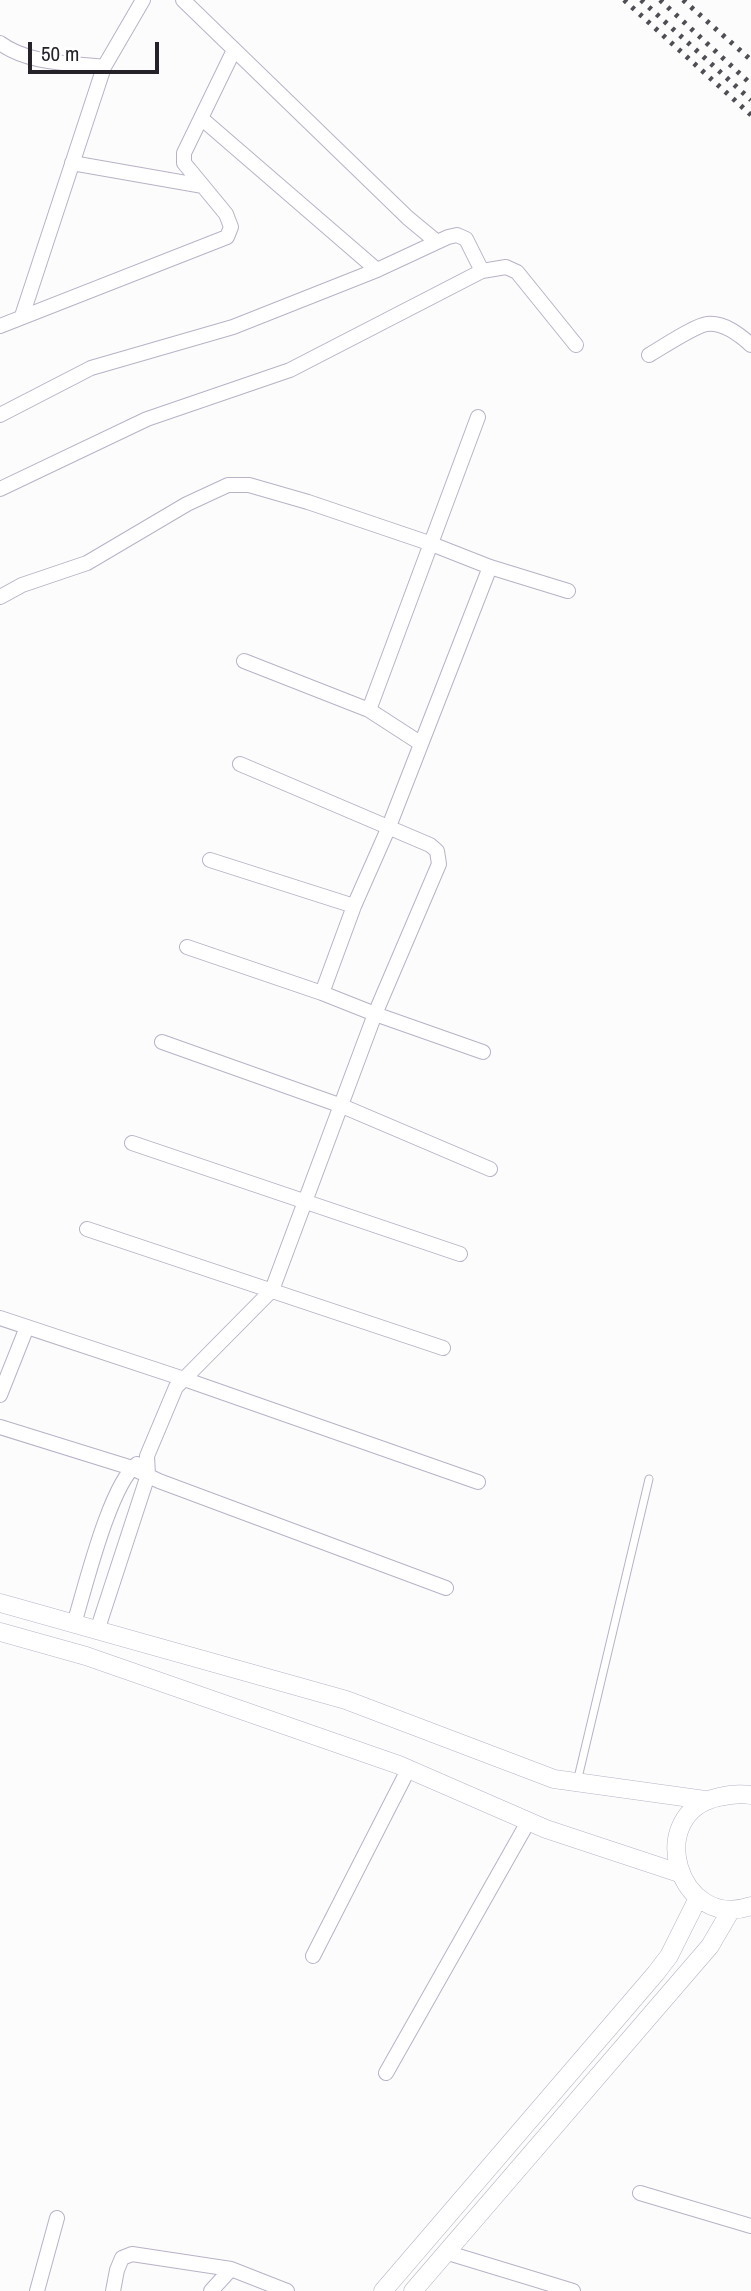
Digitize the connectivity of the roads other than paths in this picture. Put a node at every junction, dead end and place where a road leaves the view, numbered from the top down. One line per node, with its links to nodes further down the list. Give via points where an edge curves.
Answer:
1 (143, 0): 5 (street)
2 (183, 0): 4 (street)
3 (0, 43): 5 (street, via 29,57)
4 (234, 50): 6 (street); 9 (street)
5 (104, 68): 7 (street)
6 (201, 118): 8 (street, via 184,153 184,163); 10 (street)
7 (72, 163): 8 (street); 12 (street)
8 (203, 186): 12 (street, via 226,214 231,227 228,237)
9 (437, 242): 10 (street); 11 (street, via 457,236 466,239)
10 (377, 270): 17 (street, via 233,327 91,369)
11 (482, 271): 14 (street, via 506,267 517,272); 19 (street, via 290,370 147,419)
12 (22, 316): 13 (street)
13 (0, 326)
14 (576, 345)
15 (751, 345): 16 (street, via 725,327 707,324)
16 (649, 355)
17 (0, 415)
18 (478, 417): 20 (street)
19 (0, 489)
20 (429, 543): 21 (street); 23 (street, via 308,502 249,485 228,485 87,563); 25 (street)
21 (490, 566): 22 (street); 26 (street)
22 (568, 591)
23 (0, 597)
24 (244, 661): 25 (street)
25 (369, 709): 26 (street)
26 (420, 743): 28 (street)
27 (240, 764): 28 (street)
28 (388, 829): 30 (street); 33 (street, via 430,845 437,851 439,864)
29 (210, 860): 30 (street)
30 (354, 906): 32 (street)
31 (187, 947): 32 (street)
32 (323, 993): 33 (street)
33 (375, 1014): 35 (street); 36 (street)
34 (162, 1042): 36 (street)
35 (483, 1052)
36 (342, 1107): 38 (street); 39 (street)
37 (132, 1143): 39 (street)
38 (490, 1169)
39 (306, 1202): 41 (street); 42 (street)
40 (87, 1229): 42 (street)
41 (460, 1254)
42 (272, 1290): 45 (street); 46 (street)
43 (0, 1318): 44 (street)
44 (27, 1327): 46 (street); 47 (street)
45 (443, 1348)
46 (184, 1379): 49 (street, via 176,1387); 53 (street)
47 (0, 1395)
48 (0, 1427): 50 (street)
49 (147, 1457): 50 (street); 51 (street)
50 (132, 1468): 51 (street); 56 (street, via 116,1492)
51 (148, 1475): 54 (street); 57 (street)
52 (649, 1479): 60 (lane)
53 (478, 1482)
54 (446, 1588)
55 (0, 1603): 56 (street)
56 (74, 1624): 57 (street)
57 (97, 1631): 60 (street, via 346,1700 554,1779)
58 (0, 1632): 59 (street, via 86,1656)
59 (408, 1770): 63 (street); 67 (street)
60 (577, 1783): 62 (street)
61 (747, 1791): 62 (street)
62 (705, 1800): 64 (street, via 689,1814 679,1832 675,1852)
63 (528, 1822): 64 (street); 68 (street)
64 (680, 1873): 65 (street)
65 (698, 1898): 66 (street, via 714,1906); 70 (street, via 656,1973)
66 (744, 1910): 72 (street)
67 (313, 1956)
68 (386, 2073)
69 (640, 2193): 73 (street)
70 (454, 2208): 72 (street); 80 (street)
71 (57, 2218): 76 (street)
72 (471, 2222): 74 (street)
73 (751, 2226)
74 (445, 2252): 81 (street); 82 (street)
75 (231, 2269): 77 (street, via 132,2254 122,2258); 78 (street); 79 (street)
76 (37, 2291)
77 (113, 2291)
78 (211, 2291)
79 (287, 2291)
80 (383, 2291)
81 (413, 2291)
82 (573, 2291)

